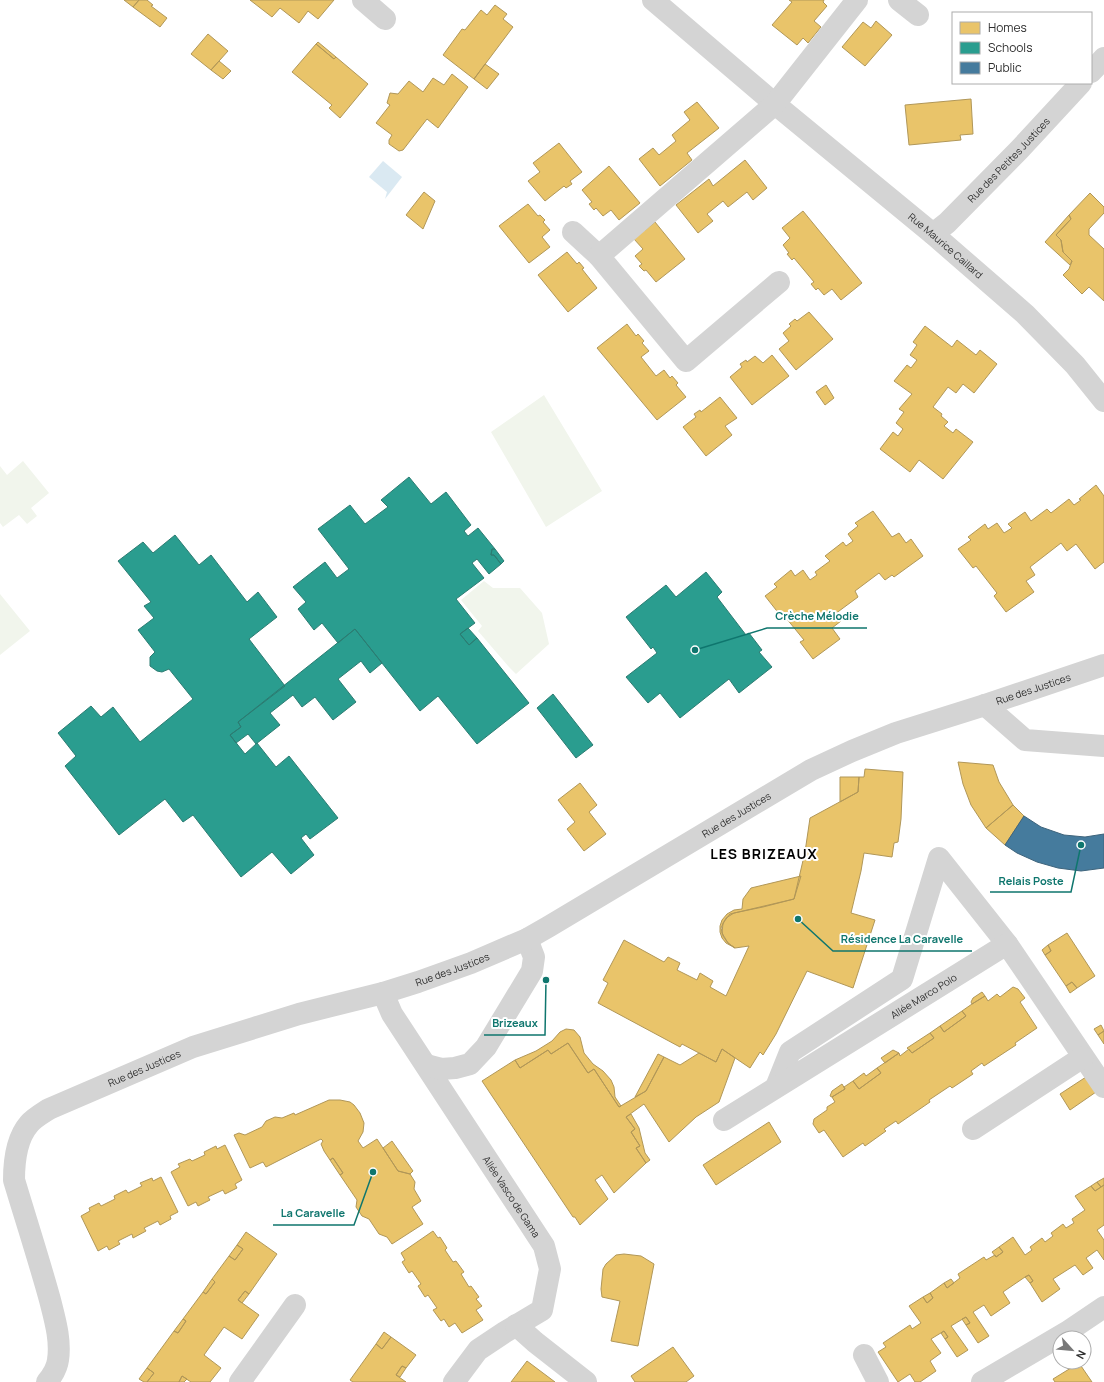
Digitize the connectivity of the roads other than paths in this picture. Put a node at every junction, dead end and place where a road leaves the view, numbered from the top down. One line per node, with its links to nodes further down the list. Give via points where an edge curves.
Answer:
1 (363, 0): 6 (street)
2 (653, 0): 10 (street, Rue Maurice Caillard)
3 (857, 0): 10 (street)
4 (899, 0): 5 (street)
5 (918, 15)
6 (385, 19)
7 (1104, 58): 8 (street)
8 (1092, 71)
9 (1080, 84): 12 (street, Rue des Petites Justices, via 1019,150)
10 (775, 104): 12 (street, Rue Maurice Caillard); 13 (street)
11 (573, 232): 13 (street)
12 (933, 234): 15 (street, Rue Maurice Caillard, via 1025,314 1075,365)
13 (599, 256): 14 (street, via 686,361)
14 (779, 282)
15 (1104, 401)
16 (1104, 665): 17 (street, Rue des Justices)
17 (985, 705): 18 (street, via 1026,740); 19 (street, Rue des Justices, via 896,733 811,770)
18 (1104, 746)
19 (527, 939): 21 (street, Rue des Justices, via 471,963); 23 (street, via 534,958 532,971 486,1047 470,1064 441,1069)
20 (1007, 944): 22 (street); 24 (street, Allée Marco Polo); 24 (street, via 939,858 902,979 790,1052)
21 (383, 993): 23 (street, Allée Vasco de Gama, via 392,1014); 32 (street, Rue des Justices, via 299,1014 192,1047 49,1109 29,1123 18,1144 14,1180 56,1324 58,1362)
22 (1083, 1057): 25 (street); 27 (street)
23 (426, 1064): 30 (street, Allée Vasco de Gama, via 544,1246 550,1269 542,1310)
24 (776, 1087): 26 (street, Allée Marco Polo)
25 (1104, 1087)
26 (724, 1120)
27 (973, 1129)
28 (295, 1305): 33 (street)
29 (1104, 1307): 37 (street)
30 (516, 1325): 34 (street, Allée Vasco de Gama, via 478,1350); 35 (street)
31 (864, 1355): 36 (street)
32 (47, 1382)
33 (240, 1382)
34 (454, 1382)
35 (586, 1382)
36 (878, 1382)
37 (982, 1382)

